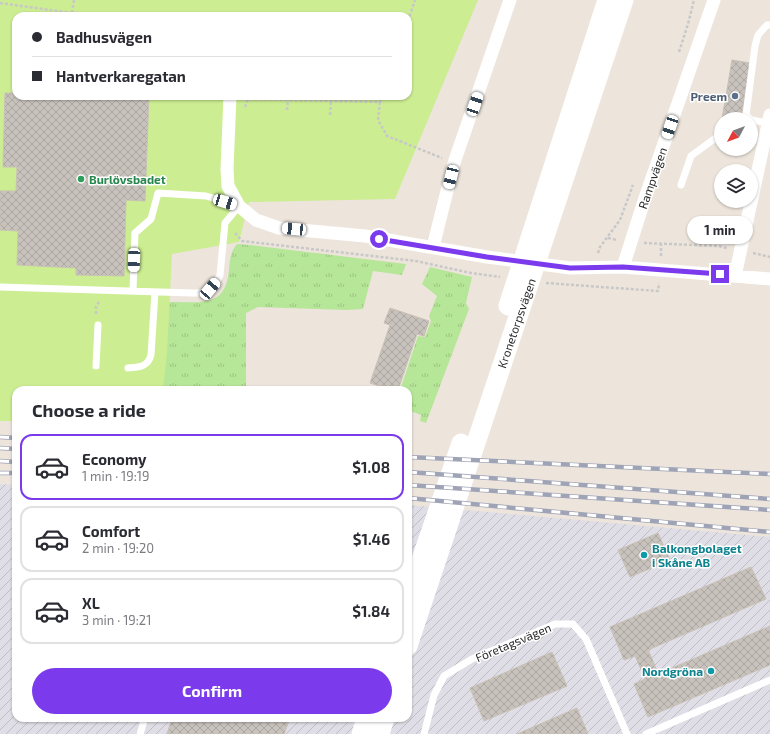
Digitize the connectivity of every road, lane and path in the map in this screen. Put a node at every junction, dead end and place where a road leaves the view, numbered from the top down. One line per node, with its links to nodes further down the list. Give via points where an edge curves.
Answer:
1 (74, 0): 10 (path)
2 (415, 0): 11 (path)
3 (510, 0): 26 (street)
4 (607, 0): 49 (main road, Kronetorpsvägen, via 491,360)
5 (624, 0): 50 (main road, Kronetorpsvägen)
6 (694, 0): 13 (path)
7 (714, 0): 32 (street, Rampvägen)
8 (0, 3): 9 (path)
9 (65, 12)
10 (72, 12)
11 (411, 12)
12 (770, 25): 21 (lane, via 758,35 755,46)
13 (678, 54)
14 (230, 100): 29 (street, via 226,169 228,186)
15 (247, 100): 19 (path)
16 (288, 100): 17 (path); 20 (path)
17 (331, 101): 18 (path); 22 (path)
18 (380, 102): 26 (path, via 378,120 387,136)
19 (244, 109)
20 (288, 110)
21 (746, 112)
22 (330, 115)
23 (758, 119): 24 (lane)
24 (769, 119): 34 (street)
25 (714, 139): 28 (lane, via 691,156)
26 (454, 163): 33 (street)
27 (635, 178): 30 (path, via 620,220)
28 (681, 185)
29 (239, 206): 33 (street, via 256,220 279,228 366,236); 43 (lane, via 206,196 158,193 151,218 135,233); 44 (lane, via 225,223 220,275 210,289 202,293)
30 (608, 238): 32 (path); 37 (path, via 600,247)
31 (242, 240): 38 (path, via 416,261)
32 (631, 242): 34 (path, via 719,246); 36 (street, Rampvägen)
33 (434, 248): 37 (street, via 570,268)
34 (741, 251): 35 (path); 39 (street)
35 (770, 257)
36 (623, 267): 37 (street); 39 (street)
37 (594, 268): 41 (path)
38 (482, 275)
39 (735, 276): 40 (street)
40 (770, 279)
41 (591, 286)
42 (0, 287): 43 (lane)
43 (133, 291): 44 (lane)
44 (155, 292): 48 (lane, via 150,360 144,366)
45 (100, 300): 46 (path, via 96,307)
46 (97, 322): 47 (lane)
47 (96, 366)
48 (128, 368)
49 (412, 586)
50 (412, 634)
51 (770, 680): 60 (lane)
52 (144, 722): 55 (lane)
53 (365, 722): 56 (main road)
54 (384, 722): 57 (main road)
55 (140, 734)
56 (361, 734)
57 (380, 734)
58 (424, 734): 59 (lane, Företagsvägen, via 434,695 444,676 472,659 555,624 573,624 586,639)
59 (627, 734)
60 (646, 734)

